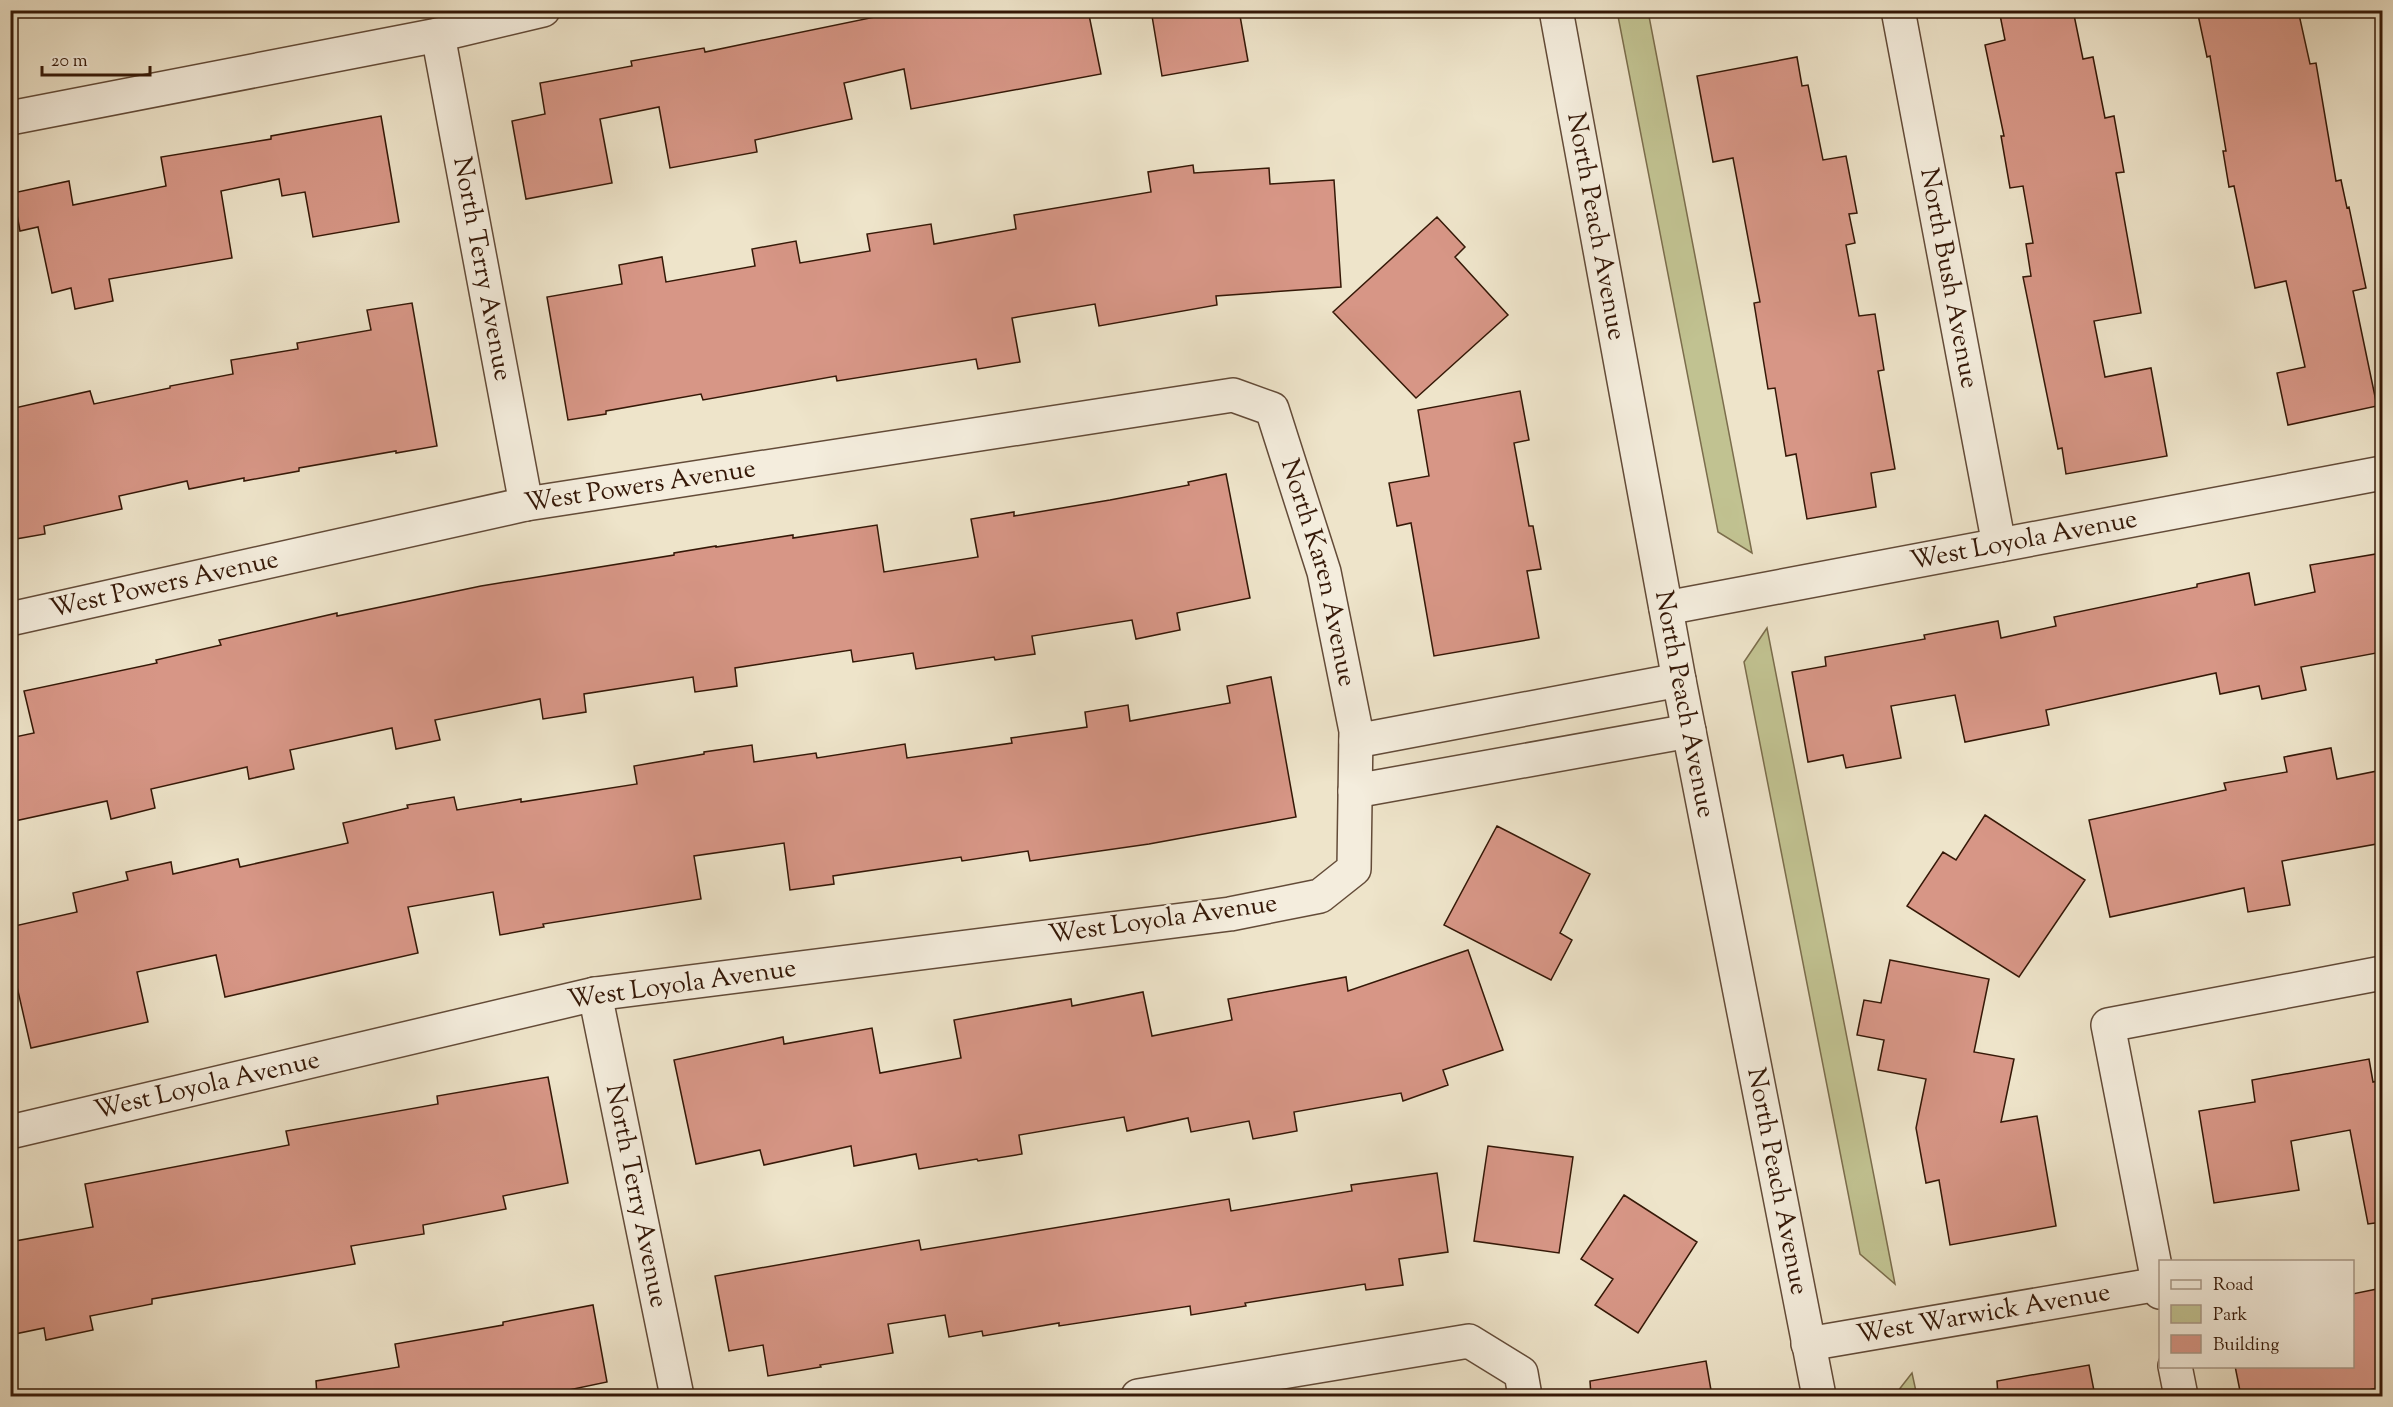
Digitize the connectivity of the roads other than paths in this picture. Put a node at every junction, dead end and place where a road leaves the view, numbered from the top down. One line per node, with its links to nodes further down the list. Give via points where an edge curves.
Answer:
1 (543, 10): 4 (street)
2 (1556, 10): 10 (street, North Peach Avenue)
3 (1898, 10): 9 (street, North Bush Avenue)
4 (438, 34): 5 (street); 8 (street, North Terry Avenue)
5 (10, 118)
6 (1272, 409): 8 (street, West Powers Avenue, via 1233,395); 14 (street, North Karen Avenue, via 1324,572)
7 (2382, 473): 9 (street, West Loyola Avenue)
8 (526, 504): 11 (street, West Powers Avenue)
9 (1999, 545): 10 (street, West Loyola Avenue)
10 (1666, 608): 12 (street, North Peach Avenue)
11 (10, 619)
12 (1679, 680): 13 (street, North Peach Avenue); 14 (street)
13 (1689, 731): 15 (street); 22 (street, North Peach Avenue)
14 (1356, 741): 15 (street, North Karen Avenue)
15 (1355, 791): 16 (street, North Karen Avenue)
16 (1354, 869): 18 (street, West Loyola Avenue, via 1320,896 1230,914)
17 (2382, 973): 20 (street, via 2108,1025)
18 (595, 994): 19 (street, West Loyola Avenue); 25 (street, North Terry Avenue)
19 (10, 1132)
20 (2159, 1283)
21 (2159, 1288): 22 (street, West Warwick Avenue)
22 (1808, 1344): 27 (street, North Peach Avenue)
23 (2175, 1368): 28 (street)
24 (1523, 1385): 26 (street, via 1469,1341)
25 (676, 1396)
26 (1138, 1396)
27 (1819, 1396)
28 (2181, 1396)

